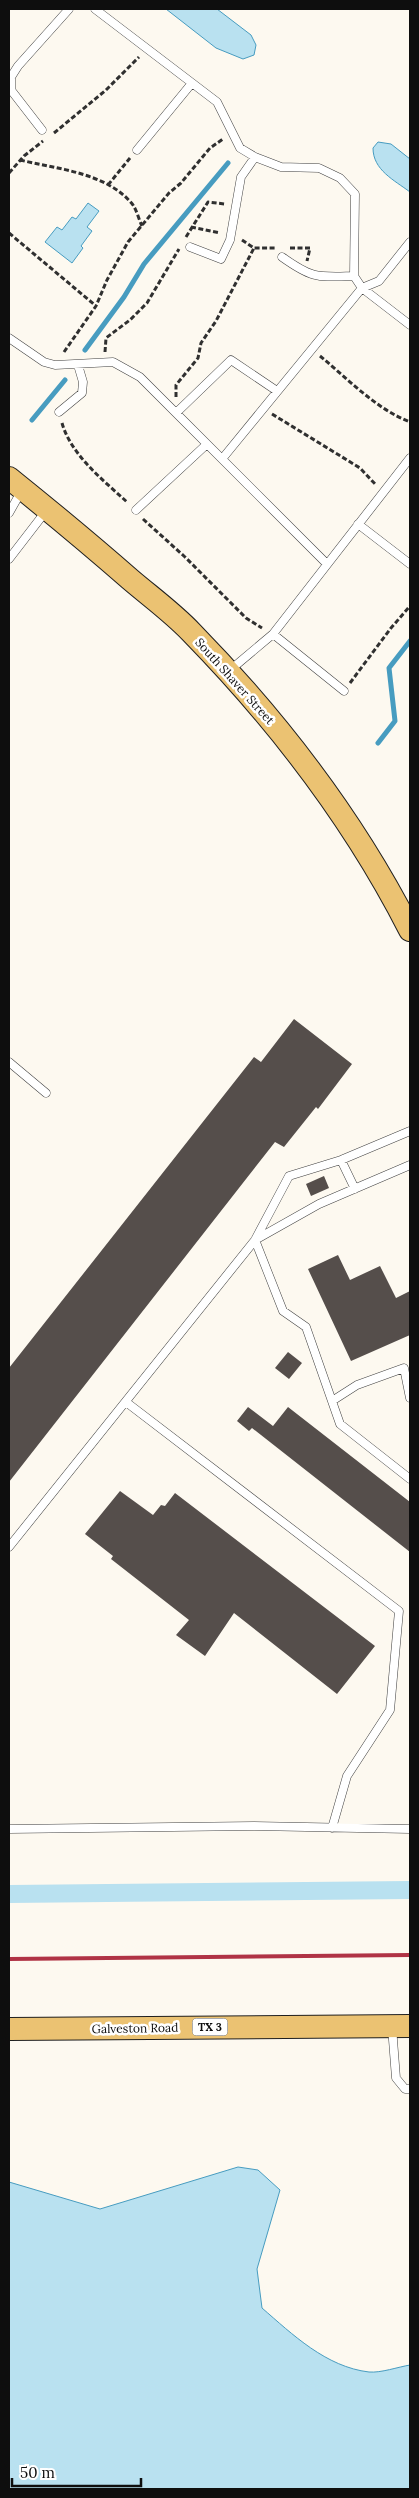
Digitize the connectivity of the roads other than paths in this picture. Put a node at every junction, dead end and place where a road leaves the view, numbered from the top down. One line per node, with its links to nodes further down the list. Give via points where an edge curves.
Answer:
1 (68, 9): 4 (lane, via 11,77 11,90)
2 (95, 9): 3 (lane)
3 (192, 84): 5 (lane); 6 (lane, via 217,102 240,148)
4 (42, 130)
5 (137, 150)
6 (255, 157): 8 (lane, via 241,176 231,234 221,259); 10 (lane, via 281,166 319,168 340,178 355,194)
7 (410, 242): 11 (lane, via 379,280)
8 (190, 246)
9 (282, 257): 10 (lane, via 304,273 321,277)
10 (354, 276): 11 (lane)
11 (362, 288): 12 (lane); 15 (lane)
12 (410, 325)
13 (10, 341): 14 (lane, via 44,362)
14 (78, 365): 16 (lane, via 82,392); 17 (lane, via 113,362 140,377)
15 (277, 391): 17 (lane, via 231,360); 20 (lane)
16 (58, 412)
17 (176, 413): 18 (lane)
18 (208, 444): 20 (lane); 23 (lane)
19 (410, 458): 25 (lane)
20 (222, 459): 27 (lane)
21 (16, 483): 22 (main road, South Shaver Street); 24 (lane)
22 (48, 508): 26 (lane); 30 (main road, South Shaver Street, via 190,630)
23 (136, 510)
24 (9, 513)
25 (358, 524): 27 (lane); 28 (lane)
26 (9, 559)
27 (327, 564): 29 (lane)
28 (410, 564)
29 (273, 634): 30 (lane); 31 (lane)
30 (228, 672): 32 (main road, South Shaver Street, via 308,767 390,891)
31 (344, 691)
32 (410, 930)
33 (9, 1062): 34 (lane)
34 (46, 1093)
35 (410, 1131): 36 (lane)
36 (341, 1160): 38 (lane); 39 (lane, via 289,1176)
37 (410, 1165): 38 (lane)
38 (355, 1188): 39 (lane)
39 (255, 1240): 41 (lane, via 283,1311 306,1327); 42 (lane)
40 (410, 1398): 41 (lane, via 404,1368 357,1385)
41 (332, 1401): 43 (lane, via 340,1424)
42 (126, 1402): 44 (lane); 45 (lane, via 399,1611 390,1710 347,1776)
43 (410, 1479)
44 (9, 1547)
45 (332, 1828): 46 (lane); 47 (lane)
46 (9, 1829)
47 (410, 1829)
48 (401, 2026): 49 (main road, Galveston Road / TX 3); 50 (lane, via 396,2078 405,2089)
49 (9, 2029)
50 (410, 2089)

